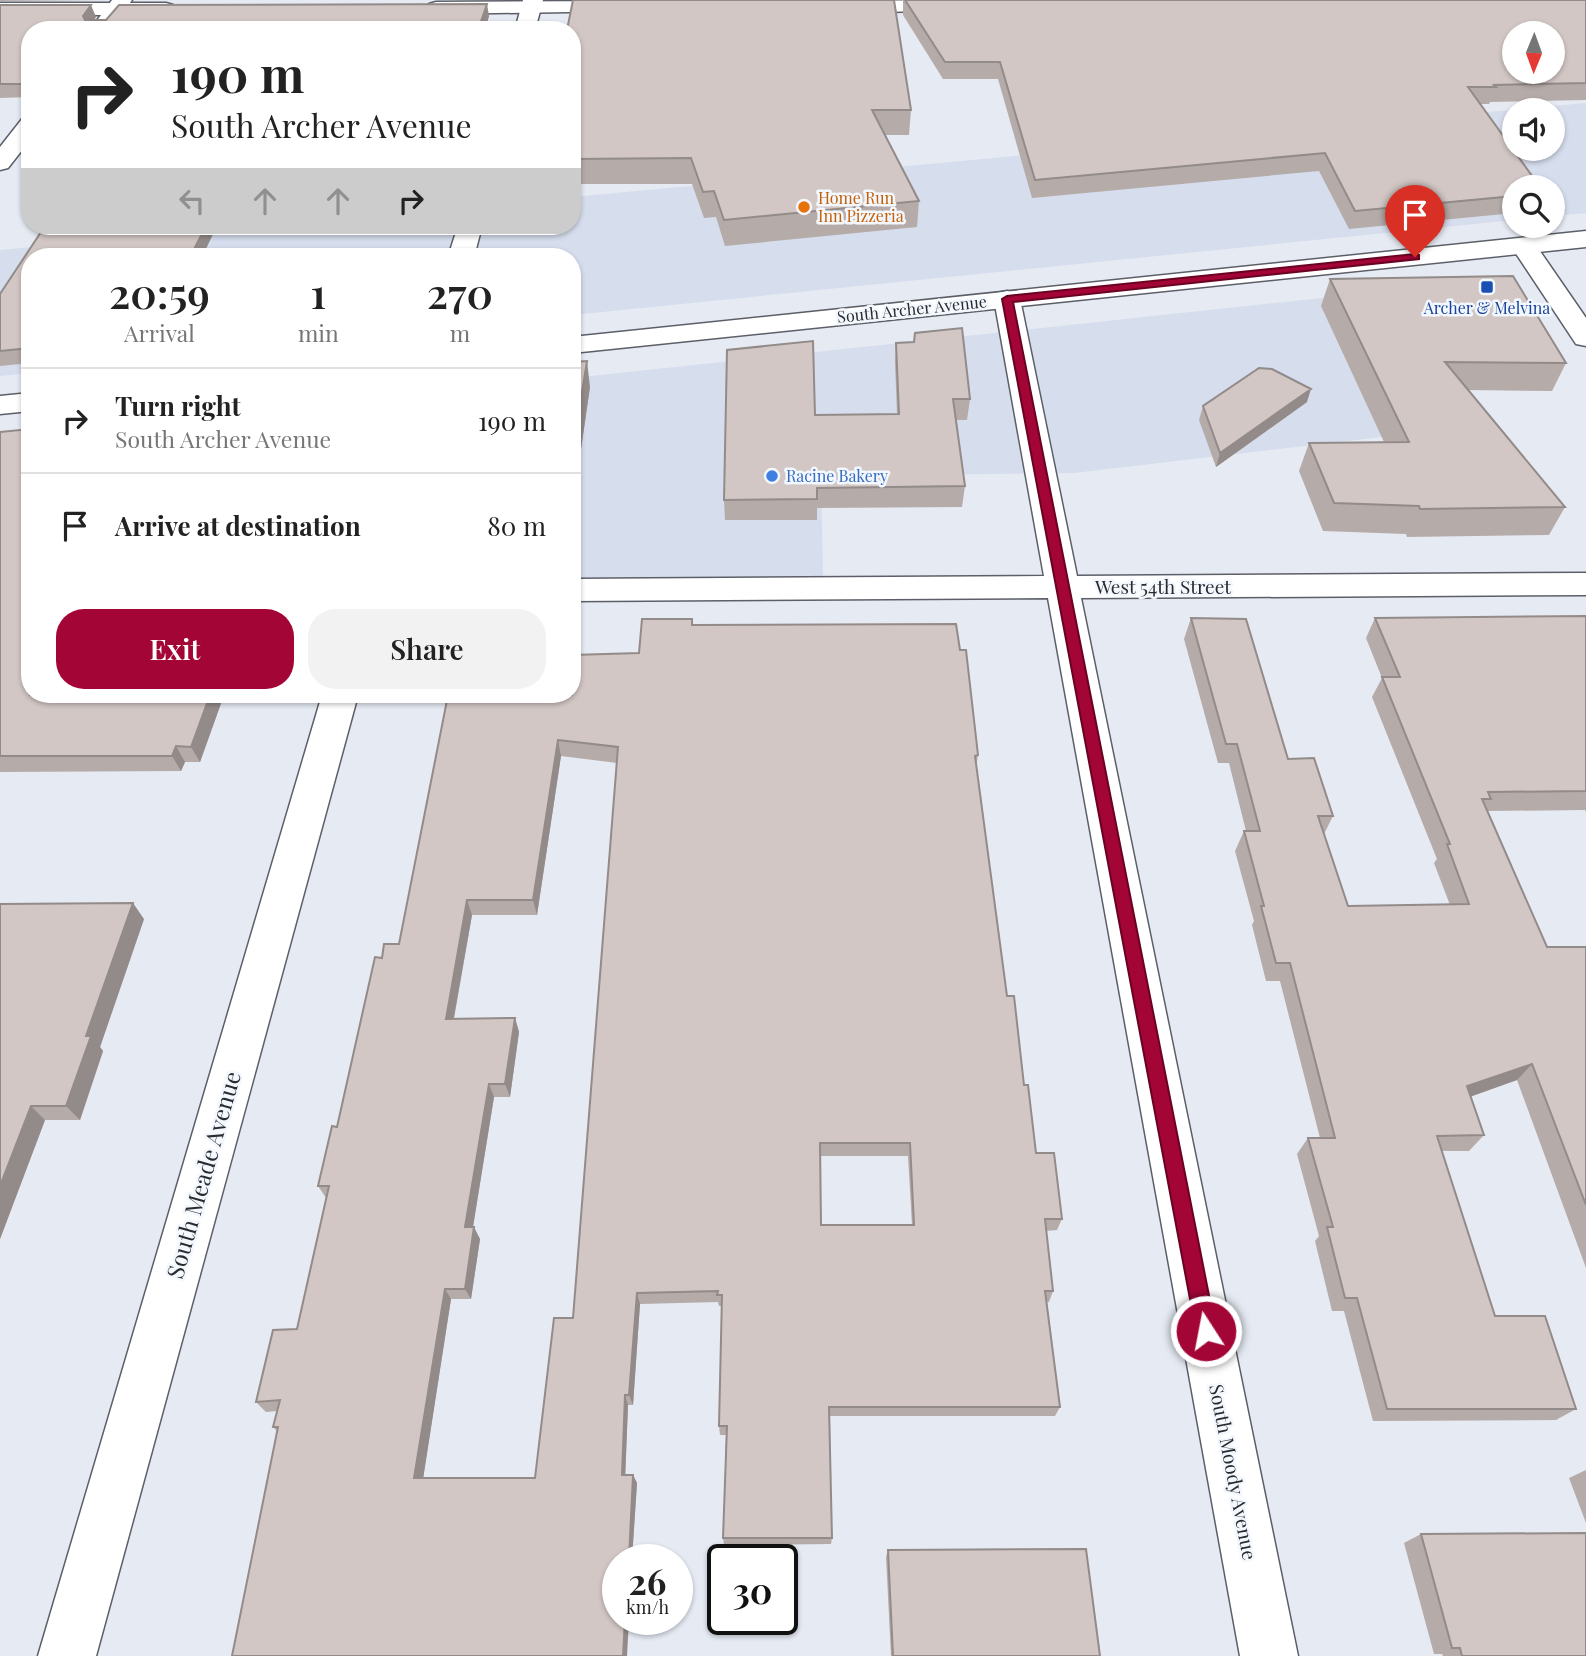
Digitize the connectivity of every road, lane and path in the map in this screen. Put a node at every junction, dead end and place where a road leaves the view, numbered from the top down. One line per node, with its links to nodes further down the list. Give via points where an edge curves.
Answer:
1 (949, 3): 4 (street); 6 (street)
2 (532, 4): 5 (street); 7 (street); 11 (street)
3 (119, 5): 8 (street); 9 (street); 10 (street)
4 (975, 6)
5 (639, 7)
6 (819, 7)
7 (416, 8)
8 (0, 9)
9 (182, 9)
10 (107, 21)
11 (527, 21)
12 (21, 136): 13 (street)
13 (0, 163)
14 (1586, 239): 15 (street, South Archer Avenue)
15 (1524, 246): 16 (street, South Archer Avenue); 17 (street)
16 (1007, 299): 18 (street, South Archer Avenue); 22 (street, South Moody Avenue)
17 (1586, 338)
18 (581, 344)
19 (21, 403): 20 (street)
20 (0, 405)
21 (1586, 584): 22 (street, West 54th Street)
22 (1062, 588): 23 (street, West 54th Street); 26 (street, South Moody Avenue)
23 (581, 590)
24 (338, 703): 25 (street, South Meade Avenue)
25 (67, 1656)
26 (1269, 1656)

